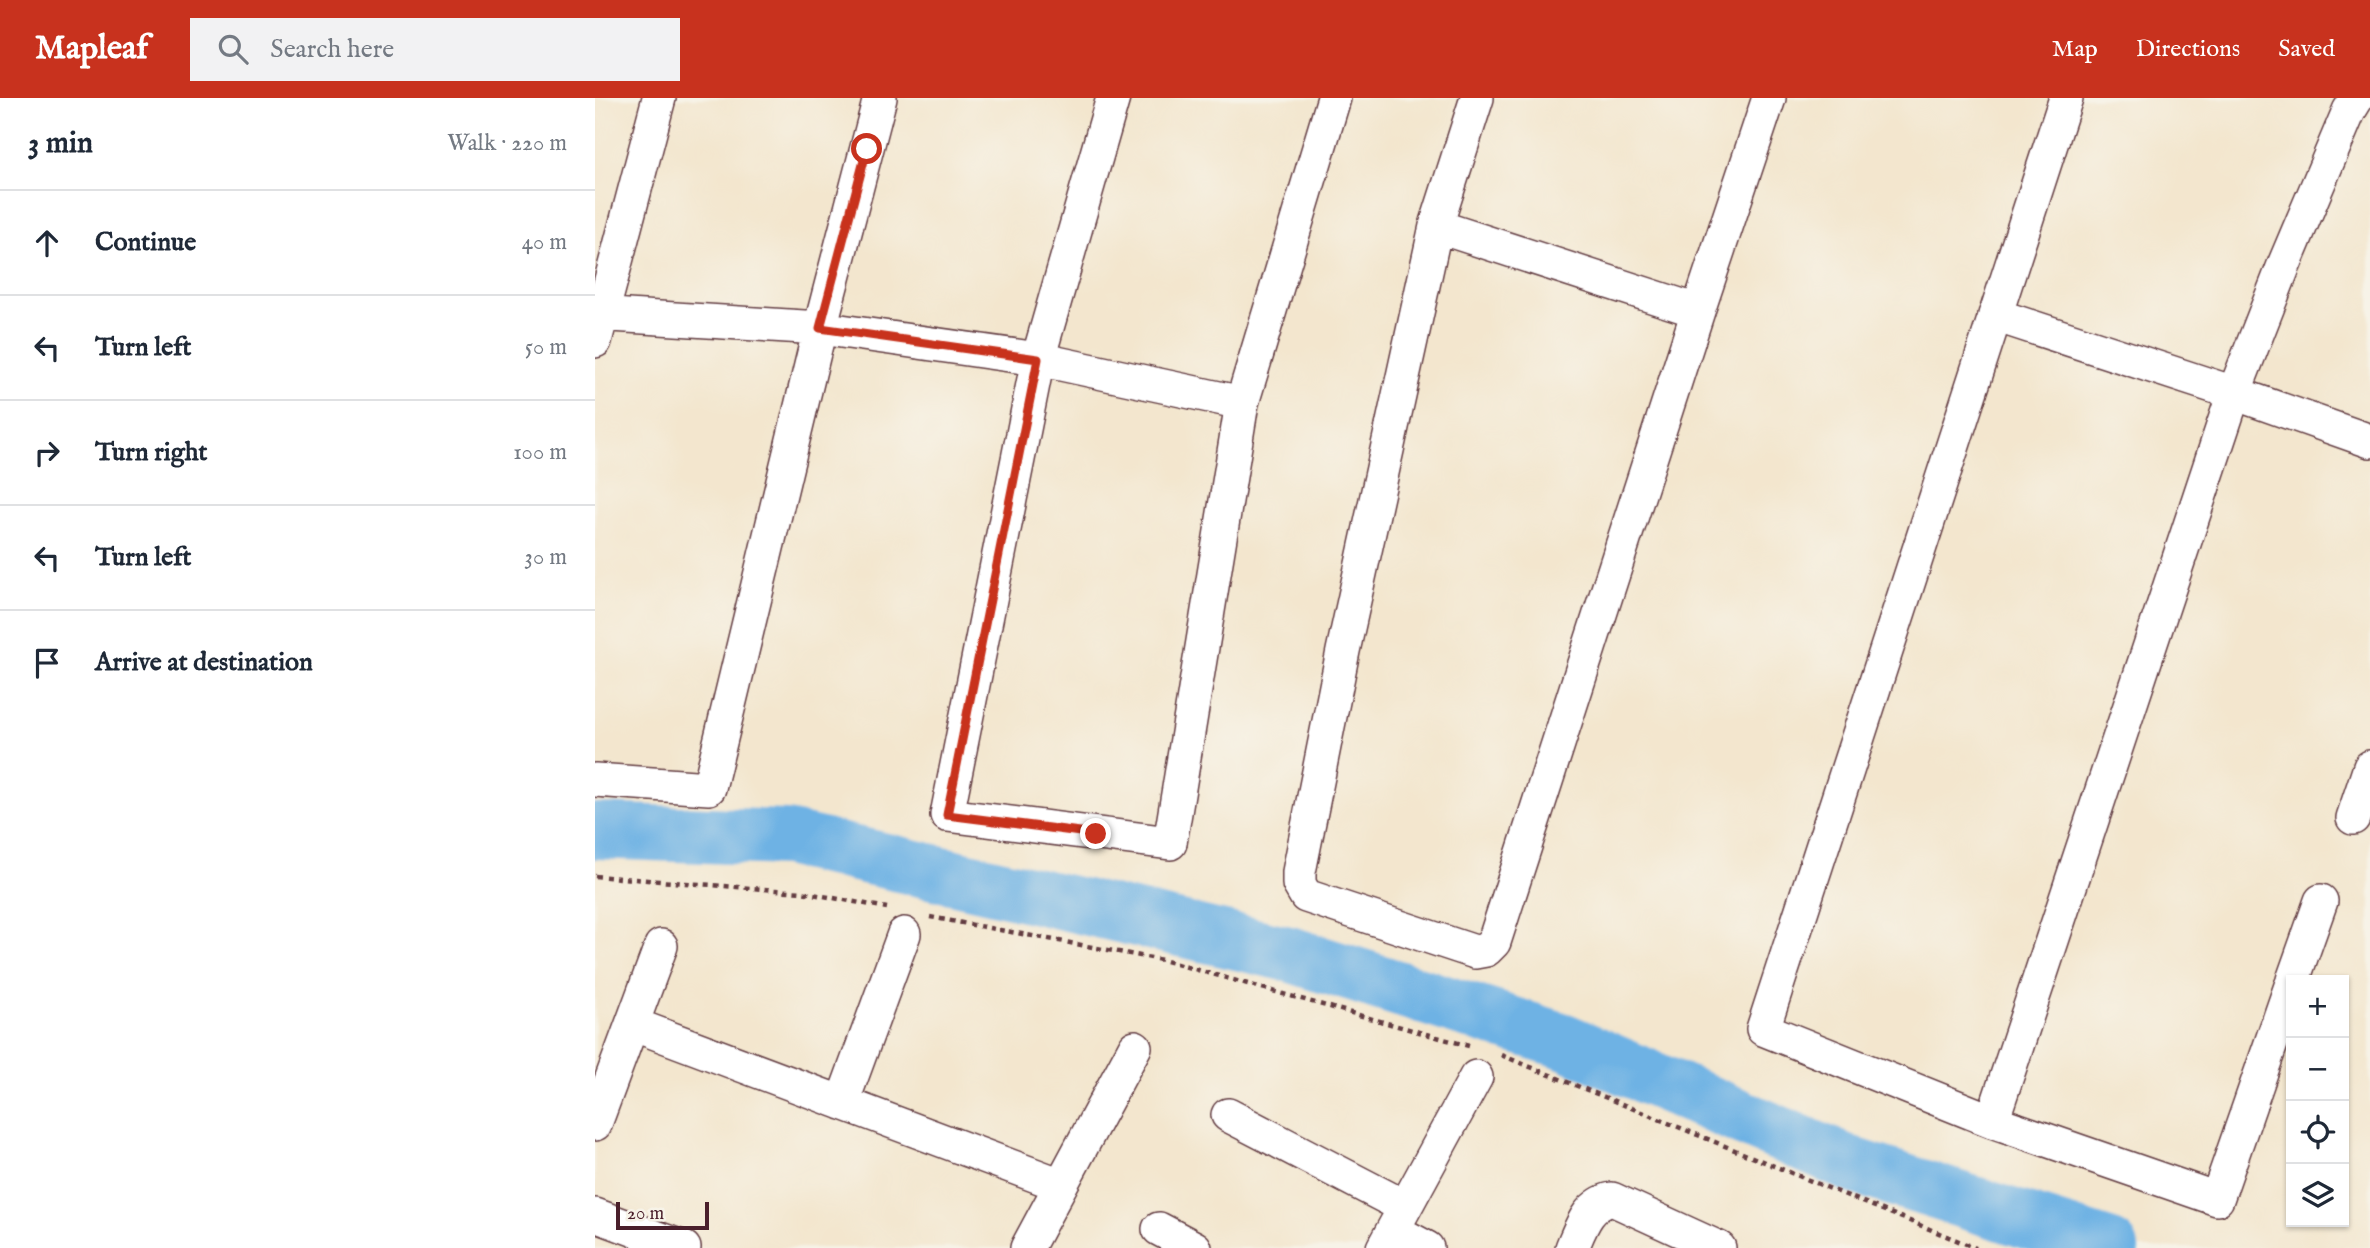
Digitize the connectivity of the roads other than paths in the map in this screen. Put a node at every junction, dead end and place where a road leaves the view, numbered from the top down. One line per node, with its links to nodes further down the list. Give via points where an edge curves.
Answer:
1 (659, 98): 12 (street)
2 (880, 98): 13 (street)
3 (1113, 98): 14 (street)
4 (1334, 98): 16 (street)
5 (1477, 98): 9 (street)
6 (1769, 98): 10 (street)
7 (2066, 98): 11 (street)
8 (2353, 102): 15 (street)
9 (1436, 226): 10 (street); 10 (street, via 1345,638 1299,884 1305,896 1475,952 1494,942)
10 (1697, 311)
11 (1995, 315): 15 (street); 31 (street, via 1763,1028)
12 (597, 324): 13 (street)
13 (820, 328): 14 (street); 19 (street, via 709,788)
14 (1038, 359): 16 (street); 16 (street, via 947,815 1170,843)
15 (2234, 393): 17 (street); 31 (street)
16 (1242, 403)
17 (2370, 442)
18 (2370, 767): 20 (street)
19 (595, 780)
20 (2353, 818)
21 (2321, 901): 24 (street)
22 (907, 920): 29 (street)
23 (661, 946): 26 (street)
24 (2295, 975)
25 (2286, 999): 31 (street, via 2217,1199)
26 (632, 1024): 29 (street); 32 (street)
27 (1135, 1047): 33 (street)
28 (1482, 1059): 35 (street)
29 (842, 1103): 33 (street)
30 (1228, 1115): 35 (street)
31 (1992, 1121)
32 (595, 1124)
33 (1061, 1185): 38 (street)
34 (595, 1215): 37 (street)
35 (1393, 1228): 40 (street)
36 (1159, 1229): 39 (street)
37 (684, 1248)
38 (1027, 1248)
39 (1195, 1248)
40 (1427, 1248)
41 (1573, 1248): 42 (street, via 1593,1208 1612,1199)
42 (1719, 1248)

